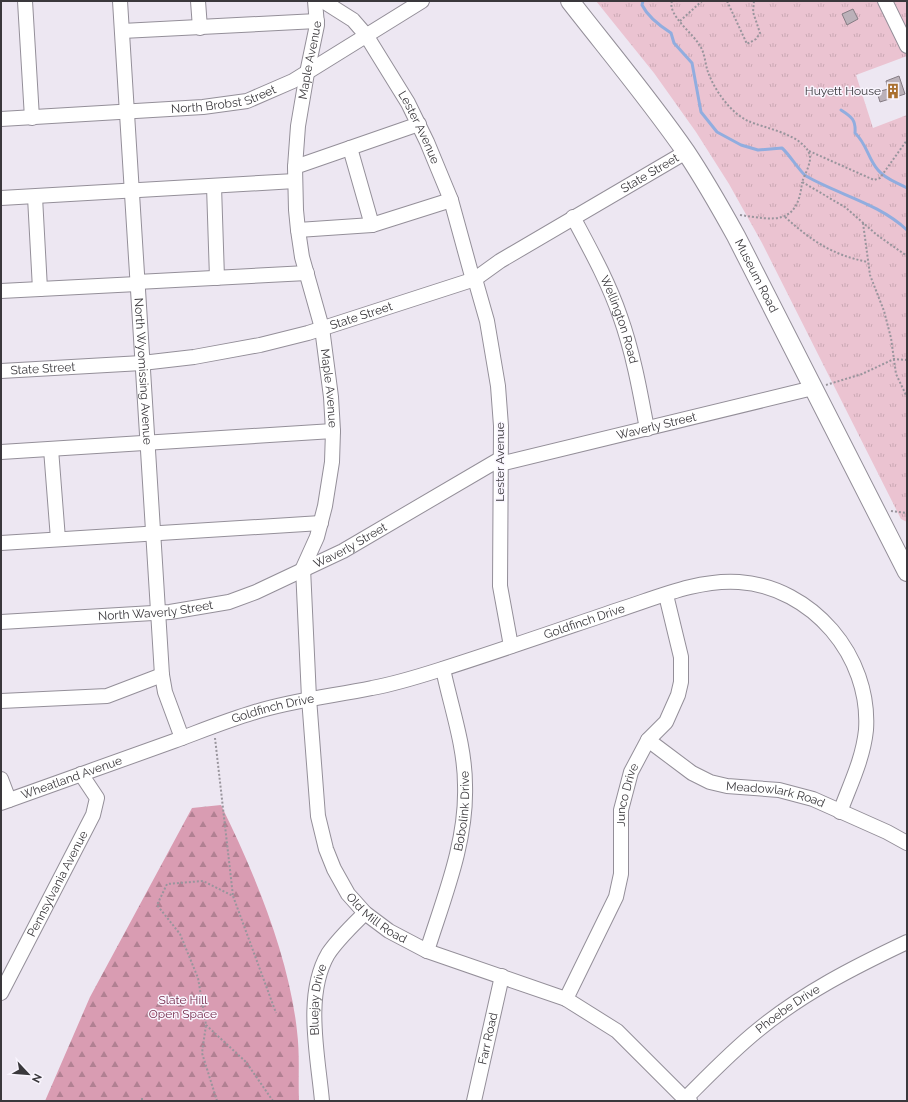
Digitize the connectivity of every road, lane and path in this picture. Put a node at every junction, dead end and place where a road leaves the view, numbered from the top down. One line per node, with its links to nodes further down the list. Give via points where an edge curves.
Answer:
1 (25, 1): 21 (street)
2 (120, 1): 16 (street, North Wyomissing Avenue)
3 (198, 1): 15 (street)
4 (315, 1): 13 (street, Maple Avenue)
5 (323, 1): 17 (street, Lester Avenue, via 353,20)
6 (422, 1): 17 (street, North Brobst Street)
7 (570, 1): 27 (main road, Museum Road)
8 (672, 1): 14 (path, via 673,13)
9 (702, 1): 14 (path)
10 (727, 1): 11 (path, via 747,44 760,33 753,12)
11 (754, 1)
12 (885, 1): 18 (street)
13 (317, 21): 15 (street); 19 (street, Maple Avenue)
14 (680, 21): 26 (path, via 700,46 709,74 733,111 748,121 782,132)
15 (200, 28): 16 (street)
16 (122, 31): 20 (street, North Wyomissing Avenue)
17 (366, 35): 19 (street, North Brobst Street); 23 (street, Lester Avenue)
18 (907, 46)
19 (307, 73): 20 (street, North Brobst Street, via 247,101 203,107); 28 (street, Maple Avenue)
20 (127, 111): 21 (street, North Brobst Street); 32 (street, North Wyomissing Avenue)
21 (32, 118): 22 (street, North Brobst Street)
22 (1, 119)
23 (419, 124): 25 (street); 35 (street, Lester Avenue)
24 (907, 140): 26 (path, via 885,172 874,180)
25 (350, 148): 28 (street); 40 (street)
26 (809, 151): 29 (path, via 811,158)
27 (686, 152): 36 (main road, Museum Road); 37 (street, State Street)
28 (295, 167): 30 (street, Maple Avenue)
29 (802, 181): 38 (path, via 799,198); 39 (path, via 845,207)
30 (294, 182): 31 (street); 41 (street, Maple Avenue)
31 (214, 186): 32 (street); 45 (street)
32 (131, 190): 33 (street); 47 (street, North Wyomissing Avenue)
33 (35, 197): 34 (street); 48 (street)
34 (1, 198)
35 (451, 200): 40 (street); 46 (street, Lester Avenue)
36 (722, 212): 38 (path, via 775,220); 55 (main road, Museum Road)
37 (573, 217): 46 (street, State Street, via 500,261); 57 (street, Wellington Road, via 599,266 620,316 633,361)
38 (785, 217): 43 (path, via 820,244 845,258)
39 (862, 222): 42 (path, via 877,236); 43 (path)
40 (372, 225): 41 (street)
41 (298, 230): 44 (street, Maple Avenue)
42 (907, 256)
43 (868, 262): 51 (path, via 870,275 884,311)
44 (307, 273): 45 (street); 50 (street, Maple Avenue)
45 (217, 278): 47 (street)
46 (474, 280): 50 (street, State Street); 62 (street, Lester Avenue, via 487,321 498,386)
47 (137, 283): 48 (street); 53 (street, North Wyomissing Avenue)
48 (40, 289): 49 (street)
49 (1, 291)
50 (322, 328): 53 (street, State Street, via 226,352); 58 (street, Maple Avenue)
51 (894, 359): 52 (path); 55 (path, via 862,374); 56 (path, via 896,374)
52 (907, 360)
53 (142, 363): 54 (street, State Street); 59 (street, North Wyomissing Avenue)
54 (1, 371)
55 (814, 388): 57 (street, Waverly Street); 68 (main road, Museum Road)
56 (907, 397)
57 (647, 429): 62 (street, Waverly Street)
58 (333, 431): 59 (street); 63 (street, Maple Avenue, via 330,477)
59 (147, 443): 60 (street); 64 (street, North Wyomissing Avenue)
60 (51, 449): 61 (street); 65 (street)
61 (1, 452)
62 (500, 462): 67 (street, Waverly Street, via 343,551); 72 (street, Lester Avenue, via 500,586)
63 (321, 523): 64 (street); 67 (street, Maple Avenue)
64 (152, 533): 65 (street); 70 (street, North Wyomissing Avenue)
65 (58, 539): 66 (street)
66 (1, 543)
67 (303, 568): 70 (street, North Waverly Street, via 270,586 229,602 197,609); 75 (street, Old Mill Road)
68 (907, 572)
69 (666, 595): 72 (street, Goldfinch Drive); 79 (street, Junco Drive, via 681,657 681,682 676,702 666,722); 84 (street, Goldfinch Drive, via 712,583 736,582 761,586 785,594 805,605 834,633 848,653 861,682 866,717 862,751)
70 (157, 613): 71 (street, North Waverly Street); 74 (street, North Wyomissing Avenue)
71 (1, 622)
72 (511, 646): 73 (street, Goldfinch Drive)
73 (443, 669): 75 (street, Goldfinch Drive, via 379,687); 89 (street, Bobolink Drive, via 463,758 464,818 457,853)
74 (162, 675): 76 (street, via 107,696); 78 (street, North Wyomissing Avenue)
75 (309, 698): 77 (street, Goldfinch Drive, via 255,712); 87 (street, Old Mill Road, via 318,816 326,849 348,894)
76 (1, 701)
77 (213, 727): 78 (street, Goldfinch Drive); 86 (path)
78 (182, 738): 80 (street, Goldfinch Drive)
79 (648, 740): 84 (street, Meadowlark Road, via 692,773 710,782 790,792 813,799); 92 (street, Junco Drive, via 631,772 623,797 620,822 621,874 616,897)
80 (142, 752): 81 (street, Wheatland Avenue)
81 (81, 774): 83 (street, Wheatland Avenue); 91 (street, Pennsylvania Avenue, via 97,798 93,815)
82 (1, 779): 83 (street)
83 (5, 801)
84 (840, 812): 85 (street, Meadowlark Road)
85 (907, 844)
86 (233, 896): 93 (path); 94 (path, via 203,881 167,884 157,905 180,934 198,978)
87 (365, 913): 89 (street, Old Mill Road, via 389,931); 98 (street, Bluejay Drive, via 334,946 317,980 314,1009)
88 (907, 942): 95 (street, Phoebe Drive, via 853,967 796,1002 744,1042)
89 (427, 951): 90 (street, Old Mill Road)
90 (502, 976): 92 (street, Old Mill Road); 99 (street, Farr Road)
91 (1, 991)
92 (566, 999): 95 (street, Old Mill Road, via 617,1031)
93 (276, 1013)
94 (206, 1026): 96 (path, via 202,1052); 97 (path, via 246,1062)
95 (687, 1100)
96 (218, 1101)
97 (273, 1101)
98 (322, 1101)
99 (474, 1101)

